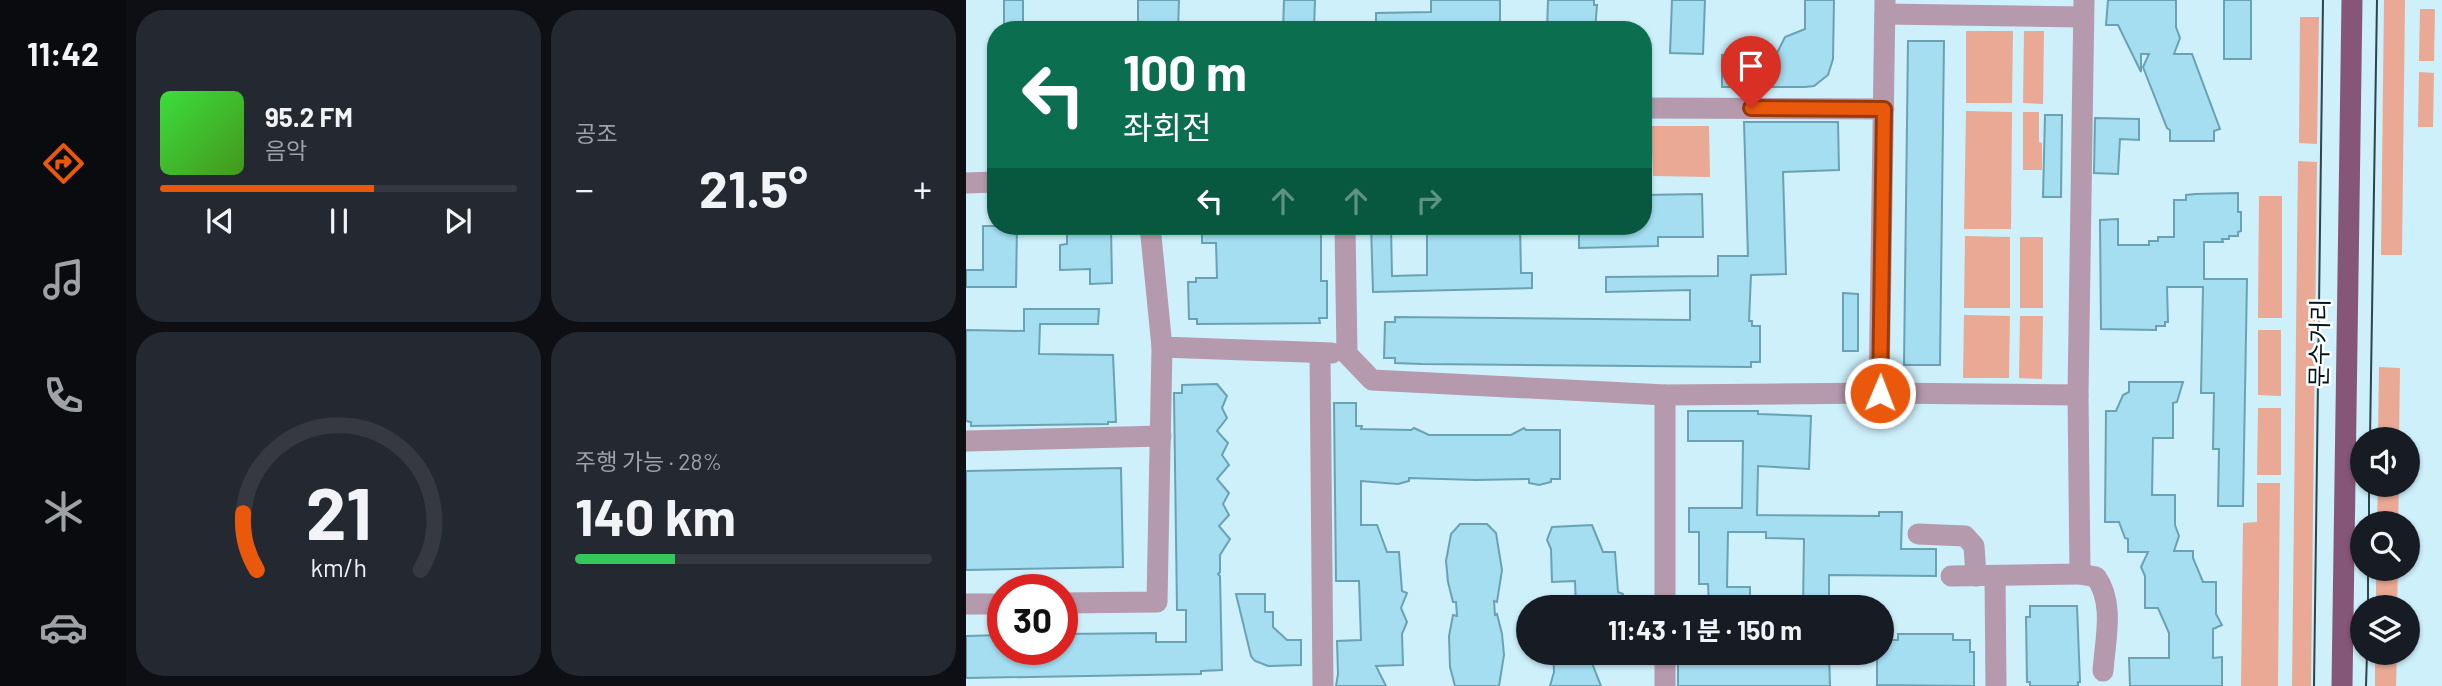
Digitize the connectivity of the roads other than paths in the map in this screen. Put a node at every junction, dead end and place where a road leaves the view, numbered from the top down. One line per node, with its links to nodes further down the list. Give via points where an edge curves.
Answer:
1 (2352, 0): 31 (main road, 문수거리)
2 (1885, 7): 3 (street); 5 (street)
3 (2083, 9): 15 (street)
4 (1652, 108): 5 (street)
5 (1884, 109): 13 (street)
6 (987, 182): 7 (street)
7 (966, 183)
8 (1151, 235): 10 (street)
9 (1345, 235): 12 (street)
10 (1162, 346): 11 (street); 16 (street)
11 (1320, 353): 12 (street); 28 (street)
12 (1347, 354): 14 (street, via 1372,380)
13 (1880, 393): 14 (street); 15 (street)
14 (1665, 395): 22 (street)
15 (2078, 395): 19 (street)
16 (1161, 436): 17 (street); 23 (street, via 1157,602)
17 (966, 441)
18 (1918, 534): 21 (street, via 1965,536)
19 (2080, 574): 21 (street); 27 (street, via 2096,577 2104,588 2108,606)
20 (1951, 576): 21 (street)
21 (1986, 576): 30 (street)
22 (1665, 595)
23 (1078, 603)
24 (966, 604): 25 (street)
25 (987, 604)
26 (1665, 665): 29 (street)
27 (2103, 671)
28 (1323, 686)
29 (1665, 686)
30 (1996, 686)
31 (2342, 686)

